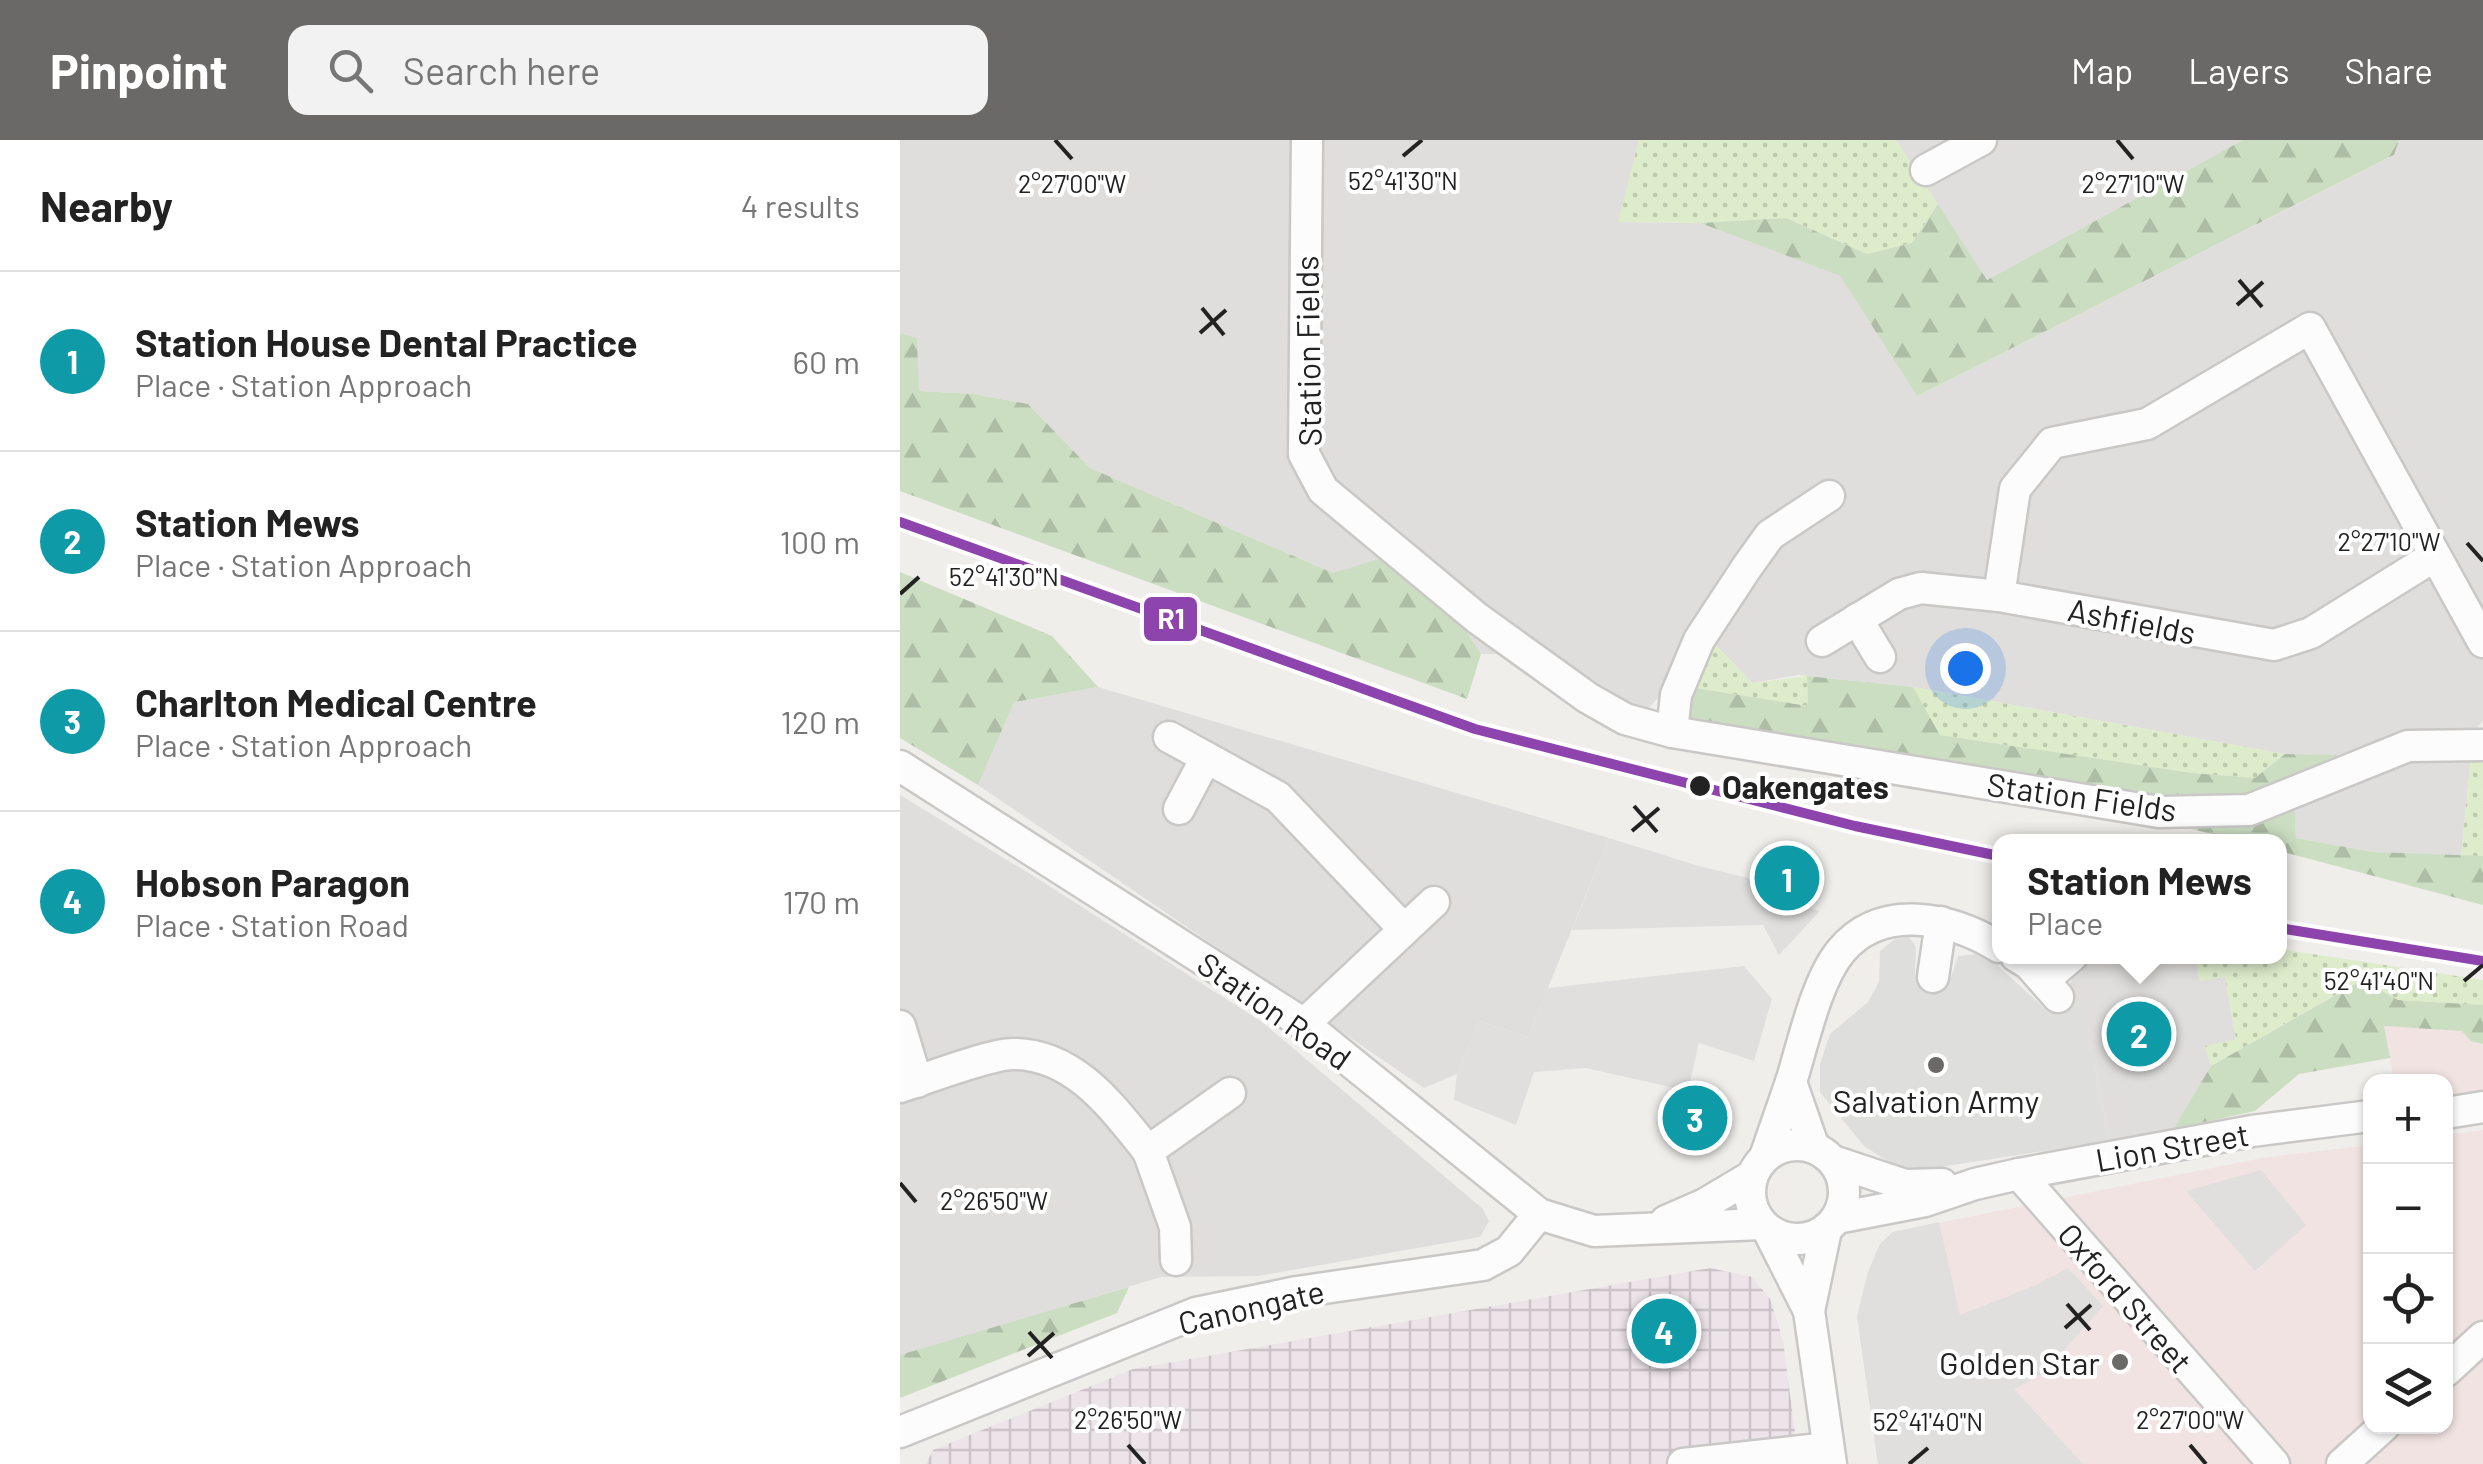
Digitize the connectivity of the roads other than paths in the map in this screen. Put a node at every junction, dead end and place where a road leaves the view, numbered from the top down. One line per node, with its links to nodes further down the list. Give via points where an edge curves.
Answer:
1 (1307, 140): 11 (street, Station Fields, via 1304,454 1323,490 1477,618 1588,698)
2 (1980, 140): 3 (street)
3 (1926, 170)
4 (1829, 496): 11 (street, via 1770,535 1746,567 1698,640 1676,695)
5 (2433, 557): 6 (street, Ashfields, via 2311,633 2274,645); 6 (street, via 2310,328 2147,424 2052,443 2015,489); 9 (street)
6 (1999, 596): 7 (street, Ashfields, via 1921,588)
7 (1857, 619): 8 (street, Ashfields); 10 (street)
8 (1822, 641)
9 (2483, 642)
10 (1880, 657)
11 (1672, 732): 13 (street, Station Fields, via 2159,812 2248,810 2408,746)
12 (1170, 737): 14 (street)
13 (2483, 745)
14 (1206, 758): 16 (street); 19 (street, via 1278,797)
15 (900, 766): 24 (street, Station Road)
16 (1179, 810)
17 (1434, 902): 19 (street)
18 (1940, 922): 20 (street); 23 (street); 26 (street, via 1887,921 1841,950)
19 (1404, 928): 24 (street)
20 (1992, 942)
21 (2029, 964): 22 (street, via 2051,988)
22 (2067, 964)
23 (1933, 977)
24 (1304, 1024): 37 (street, Station Road)
25 (900, 1026): 27 (street)
26 (1790, 1082): 33 (street); 34 (street)
27 (908, 1084): 32 (street, via 1010,1054 1038,1057 1093,1086)
28 (1230, 1092): 32 (street)
29 (2483, 1107): 30 (street)
30 (2453, 1111)
31 (2363, 1117): 35 (street, Lion Street)
32 (1148, 1151): 41 (street, via 1175,1227)
33 (1823, 1154): 34 (street, via 1788,1146); 36 (street, Lion Street, via 1905,1185); 38 (street, via 1841,1174 1844,1189)
34 (1758, 1167): 39 (street, via 1750,1202); 40 (street, Station Road, via 1705,1204)
35 (2019, 1174): 36 (street, Lion Street); 49 (street, Oxford Street)
36 (1975, 1184): 38 (street, Lion Street)
37 (1539, 1214): 40 (street, Station Road, via 1594,1231); 45 (street, Canongate, via 1509,1251 1484,1265 1196,1313)
38 (1832, 1224): 39 (street, via 1797,1240); 42 (street)
39 (1765, 1227): 40 (street, Station Road); 42 (street)
40 (1650, 1228)
41 (1176, 1260)
42 (1809, 1312): 47 (street)
43 (2483, 1336): 44 (street)
44 (2453, 1365)
45 (900, 1432)
46 (2375, 1434): 50 (street)
47 (1829, 1456): 48 (street)
48 (1684, 1464)
49 (2274, 1464)
50 (2342, 1464)

